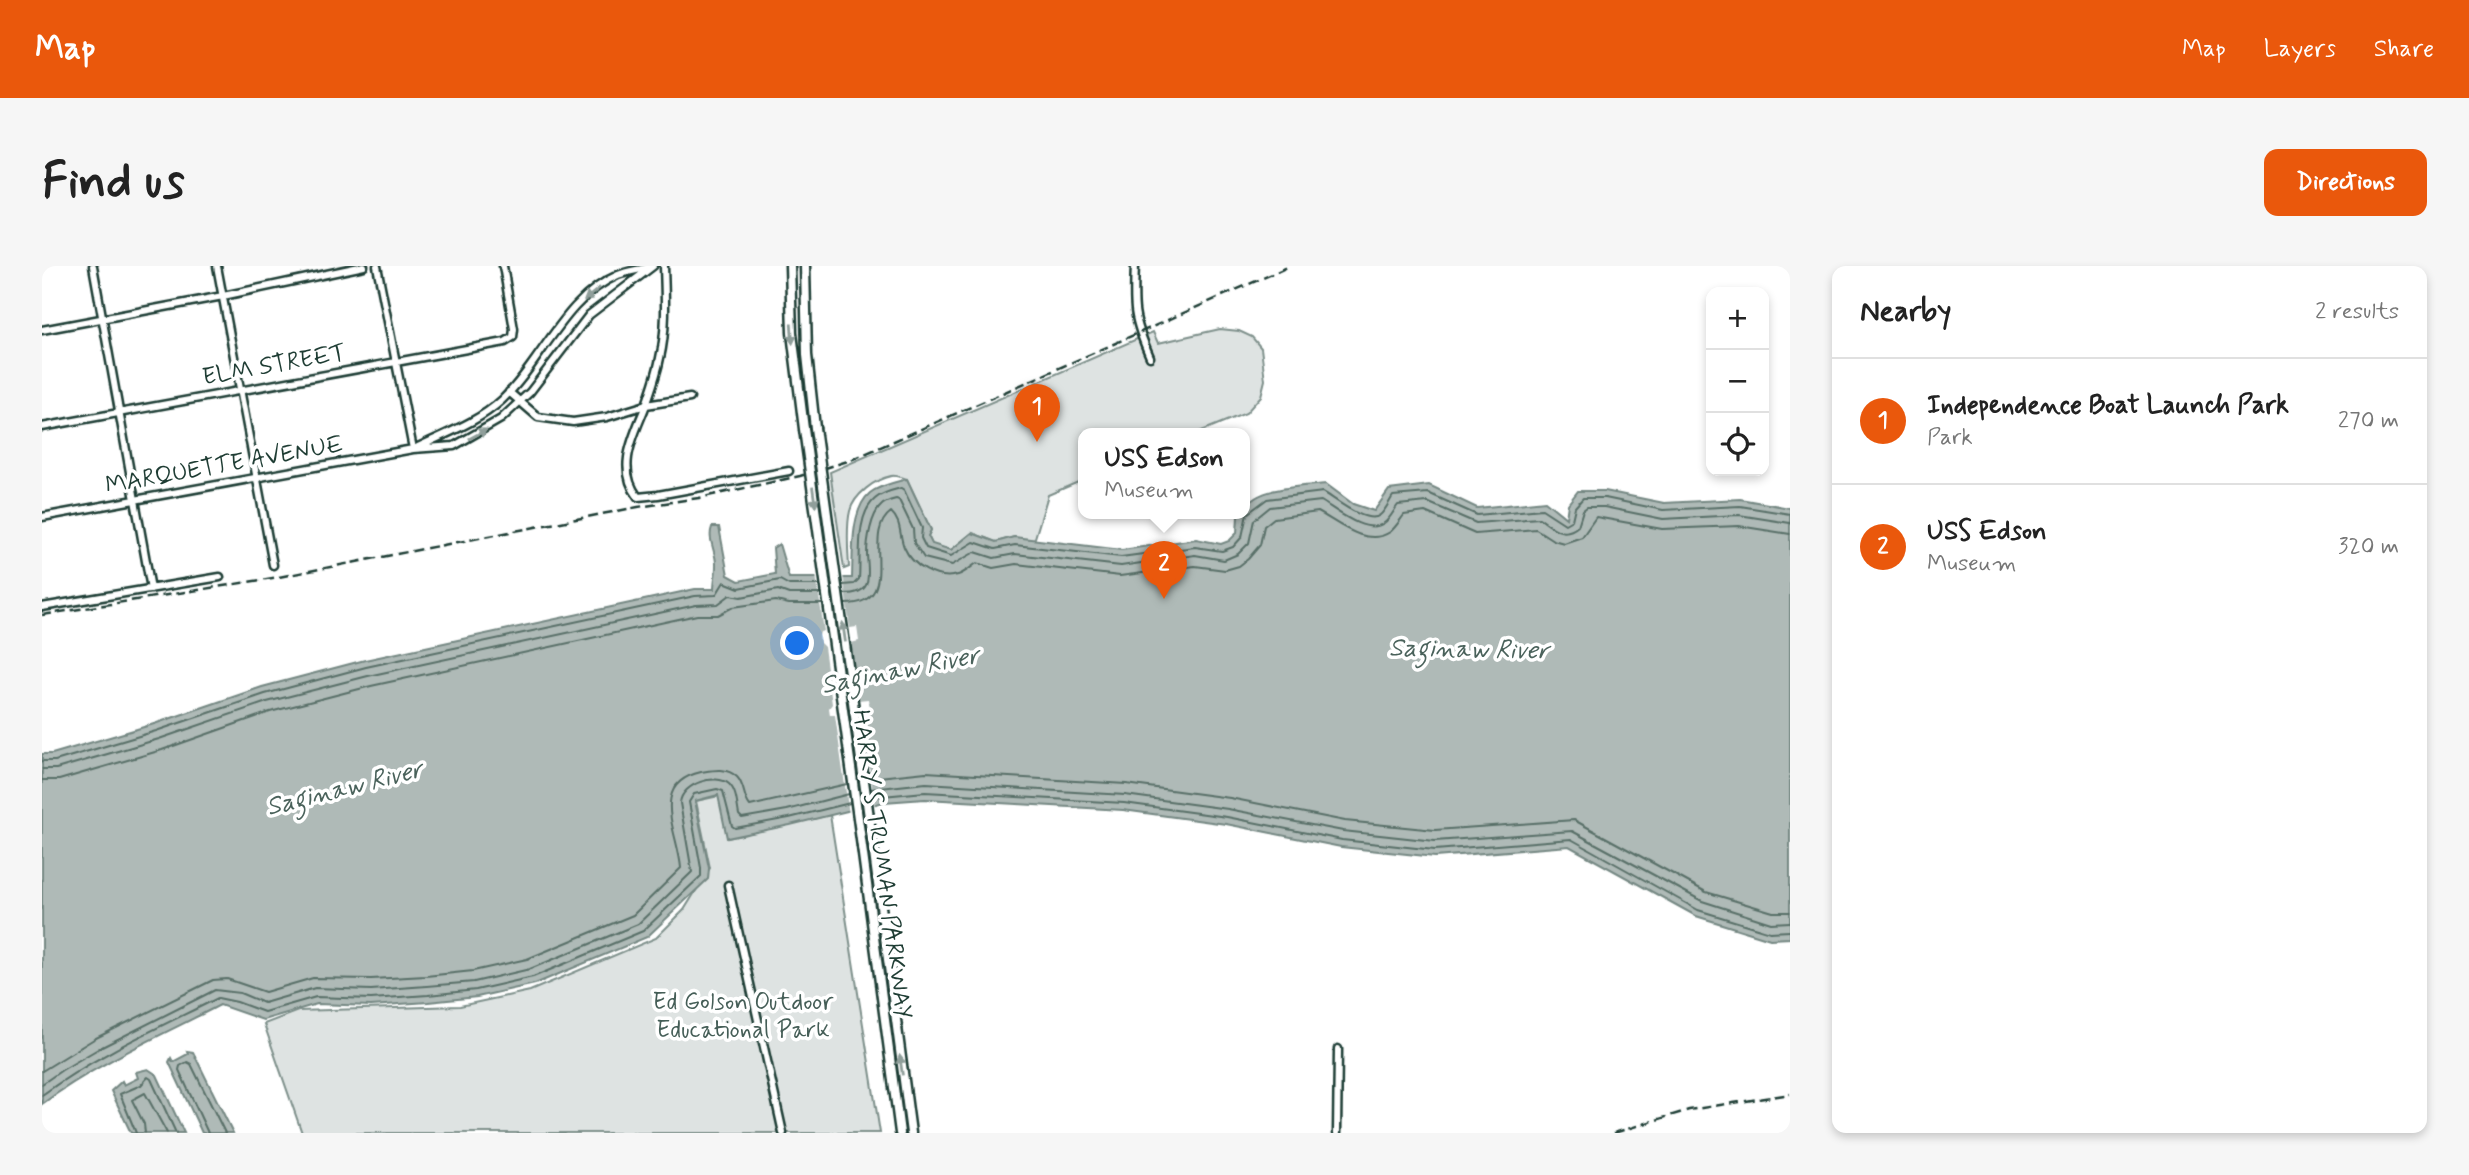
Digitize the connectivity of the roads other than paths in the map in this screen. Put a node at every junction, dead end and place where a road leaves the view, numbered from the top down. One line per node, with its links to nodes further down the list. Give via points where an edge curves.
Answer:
1 (93, 266): 12 (street)
2 (217, 266): 11 (street)
3 (364, 266): 11 (street)
4 (377, 266): 15 (street)
5 (502, 266): 15 (street, ELM STREET, via 513,337)
6 (653, 266): 17 (street, MARQUETTE AVENUE, one-way to 17, via 617,276 588,297); 19 (street, MARQUETTE AVENUE, via 589,316)
7 (664, 266): 20 (street, via 666,323)
8 (790, 266): 35 (main road, HARRY S TRUMAN PARKWAY, one-way to 35, bridge, via 792,333 804,429)
9 (805, 266): 36 (main road, HARRY S TRUMAN PARKWAY, one-way to 9, bridge, via 815,428)
10 (1135, 266): 14 (street, via 1135,321)
11 (223, 296): 12 (street); 16 (street)
12 (103, 319): 13 (street); 21 (street)
13 (42, 330)
14 (1150, 357)
15 (395, 362): 16 (street, ELM STREET); 23 (street)
16 (240, 390): 21 (street, ELM STREET); 25 (street)
17 (509, 392): 19 (street); 23 (street, MARQUETTE AVENUE, via 469,423)
18 (690, 398): 20 (street)
19 (520, 404): 20 (street, via 538,417 573,422); 23 (street, MARQUETTE AVENUE, one-way to 19, via 454,446)
20 (646, 405): 24 (street, via 628,457 631,488 638,497)
21 (120, 412): 22 (street, ELM STREET); 26 (street)
22 (42, 427)
23 (413, 449): 25 (street, MARQUETTE AVENUE)
24 (789, 471)
25 (257, 478): 26 (street, MARQUETTE AVENUE); 28 (street)
26 (136, 500): 27 (street, MARQUETTE AVENUE); 30 (street)
27 (42, 517)
28 (273, 565)
29 (220, 577): 30 (street)
30 (151, 589): 31 (street)
31 (42, 607)
32 (728, 885): 34 (street)
33 (1338, 1049): 37 (street)
34 (783, 1133)
35 (900, 1133)
36 (911, 1133)
37 (1337, 1133)

